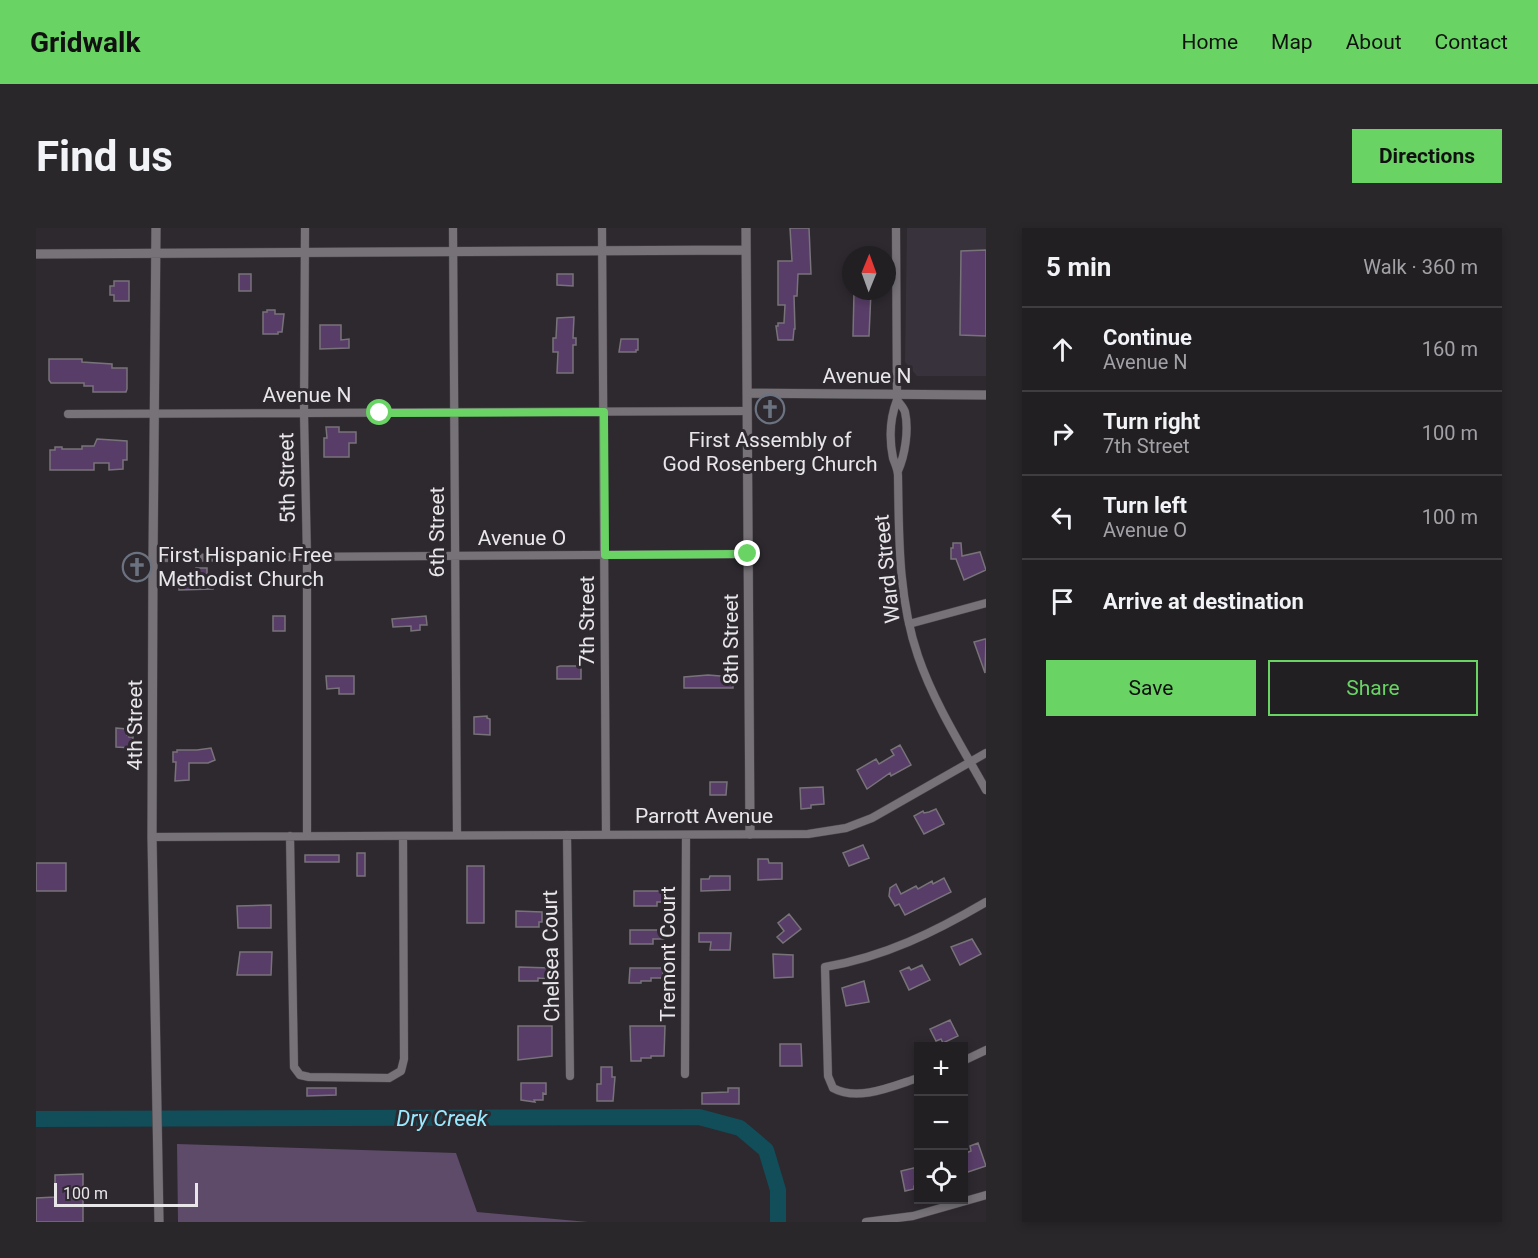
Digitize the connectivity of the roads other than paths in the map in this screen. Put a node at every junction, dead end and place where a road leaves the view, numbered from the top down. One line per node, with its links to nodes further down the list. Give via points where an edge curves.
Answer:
1 (156, 228): 11 (street, 4th Street)
2 (305, 228): 10 (street, 5th Street)
3 (453, 228): 9 (street, 6th Street)
4 (602, 228): 7 (street, 7th Street)
5 (746, 228): 8 (street, 8th Street)
6 (896, 228): 15 (street, Ward Street)
7 (602, 250): 8 (street); 9 (street); 18 (street, 7th Street)
8 (746, 250): 13 (street, 8th Street)
9 (453, 251): 10 (street); 17 (street, 6th Street)
10 (306, 252): 11 (street); 19 (street, 5th Street)
11 (156, 253): 12 (street); 21 (street, 4th Street)
12 (36, 254)
13 (747, 393): 15 (street, Avenue N); 16 (street, 8th Street)
14 (986, 395): 15 (street, Avenue N)
15 (897, 397): 22 (street, Ward Street, via 891,417 891,446); 22 (street, Ward Street, via 905,410 905,447)
16 (747, 411): 18 (street, Avenue N); 23 (street, 8th Street)
17 (454, 412): 18 (street, Avenue N); 19 (street, Avenue N); 25 (street, 6th Street)
18 (604, 412): 24 (street, 7th Street)
19 (304, 413): 21 (street, Avenue N); 26 (street, 5th Street)
20 (68, 414): 21 (street, Avenue N)
21 (154, 414): 27 (street, 4th Street)
22 (898, 471): 29 (street, Ward Street, via 902,581)
23 (748, 554): 24 (street, Avenue O); 33 (street, 8th Street)
24 (605, 555): 25 (street, Avenue O); 35 (street, 7th Street)
25 (455, 556): 26 (street, Avenue O); 40 (street, 6th Street)
26 (307, 557): 27 (street, Avenue O); 38 (street, 5th Street)
27 (153, 558): 41 (street, 4th Street)
28 (986, 603): 29 (street)
29 (909, 624): 31 (street, Ward Street, via 932,690)
30 (986, 753): 31 (street, Parrott Avenue)
31 (970, 761): 32 (street, Ward Street); 33 (street, Parrott Avenue, via 872,818 846,828 808,834)
32 (986, 790)
33 (750, 834): 36 (street, Parrott Avenue)
34 (567, 835): 35 (street, Parrott Avenue); 40 (street, Parrott Avenue); 46 (street, Chelsea Court)
35 (606, 835): 36 (street, Parrott Avenue)
36 (686, 835): 45 (street, Tremont Court)
37 (290, 836): 38 (street, Parrott Avenue); 39 (street, via 294,1067 300,1075 309,1077 389,1078 400,1071 404,1059); 41 (street, Parrott Avenue)
38 (307, 836): 39 (street, Parrott Avenue)
39 (403, 836): 40 (street, Parrott Avenue)
40 (457, 836)
41 (152, 837): 49 (street, 4th Street)
42 (986, 902): 47 (street, via 942,928 902,945 825,967 828,1076 833,1088 851,1094)
43 (986, 1050): 44 (street)
44 (968, 1059)
45 (685, 1074)
46 (570, 1076)
47 (914, 1079)
48 (986, 1195): 50 (street, via 913,1216)
49 (159, 1222)
50 (866, 1222)

